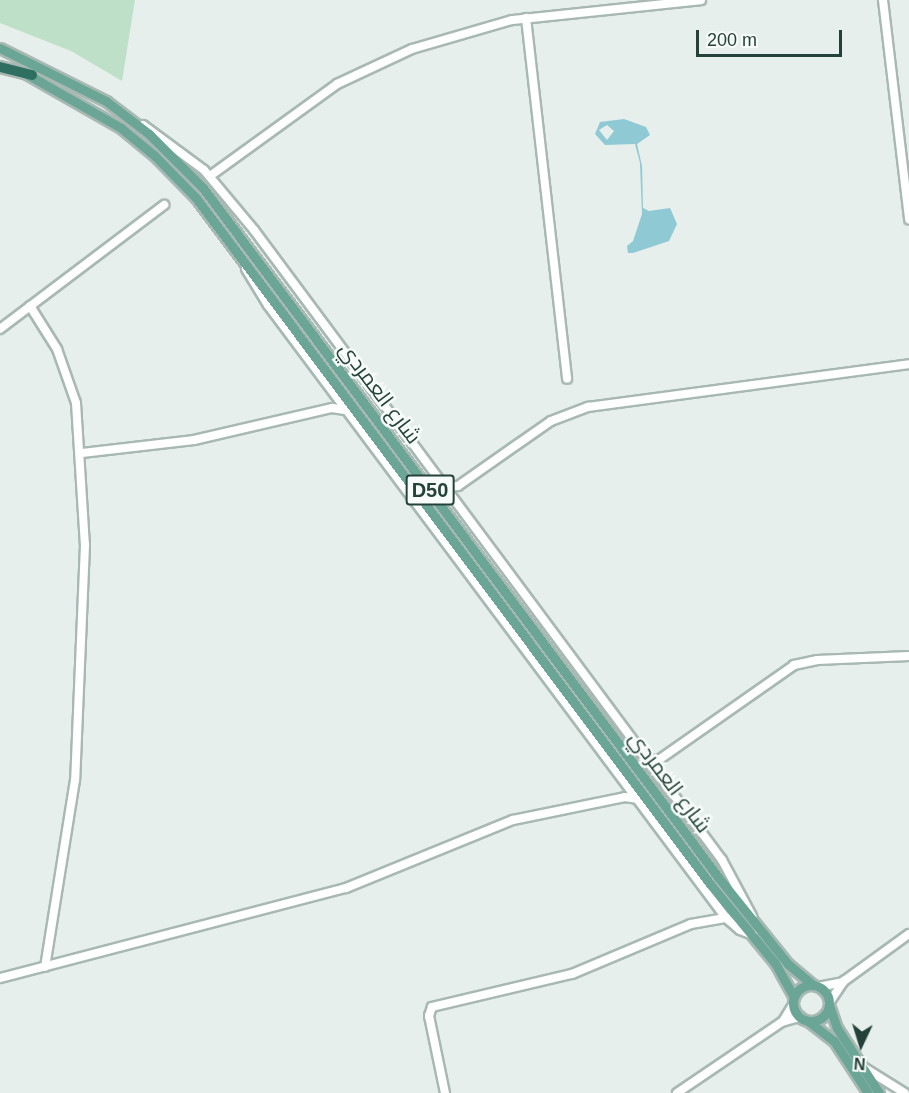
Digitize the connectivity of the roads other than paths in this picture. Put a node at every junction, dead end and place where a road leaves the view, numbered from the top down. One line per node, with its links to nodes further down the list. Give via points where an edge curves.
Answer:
1 (701, 0): 3 (street)
2 (883, 0): 11 (street)
3 (526, 18): 9 (street, via 435,40 368,67 330,88); 16 (street)
4 (0, 48): 8 (main road, شارع العمردي / D50, via 83,87)
5 (0, 63): 7 (main road, شارع العمردي / D50)
6 (0, 67): 7 (highway)
7 (32, 75): 12 (main road, شارع العمردي / D50, via 100,114 149,150 196,198)
8 (128, 117): 9 (street, via 178,148); 34 (main road, شارع العمردي / D50, via 172,155 212,198)
9 (210, 176): 22 (street)
10 (164, 206): 13 (street)
11 (909, 219)
12 (243, 259): 17 (street, via 256,288); 36 (main road, شارع العمردي / D50, via 710,884)
13 (30, 306): 14 (street); 20 (street, via 48,331 69,378)
14 (0, 329)
15 (909, 364): 21 (street, via 588,406 540,428)
16 (567, 379)
17 (337, 397): 18 (street); 19 (street)
18 (332, 408): 19 (street); 20 (street, via 194,440)
19 (346, 410): 28 (street)
20 (82, 453): 37 (street, via 85,573 77,757)
21 (458, 486): 22 (street); 23 (street)
22 (444, 487): 23 (street)
23 (453, 498): 26 (street)
24 (909, 656): 25 (street, via 817,660 794,665)
25 (660, 759): 26 (street); 27 (street)
26 (648, 761): 27 (street)
27 (656, 771): 34 (street, via 730,872)
28 (626, 784): 29 (street); 30 (street)
29 (622, 797): 30 (street); 37 (street, via 508,821 346,888)
30 (637, 799): 31 (street)
31 (718, 907): 32 (street); 33 (street)
32 (713, 917): 33 (street); 47 (street, via 572,974 432,1007 429,1016)
33 (726, 918): 36 (street)
34 (755, 923): 40 (main road, شارع العمردي / D50, via 796,972)
35 (909, 933): 39 (street)
36 (753, 935): 41 (main road, شارع العمردي / D50, via 782,971)
37 (45, 967): 38 (street)
38 (0, 978)
39 (844, 981): 40 (street); 42 (street)
40 (815, 986): 41 (main road, via 800,989); 42 (main road, via 826,993)
41 (794, 1001): 43 (main road); 44 (street)
42 (829, 1004): 43 (main road, via 822,1018); 45 (main road, via 837,1028)
43 (804, 1019): 44 (street); 46 (main road, via 834,1041)
44 (782, 1022): 48 (street)
45 (862, 1066): 49 (main road); 50 (street)
46 (865, 1091)
47 (445, 1093)
48 (677, 1093)
49 (879, 1093)
50 (904, 1093)

